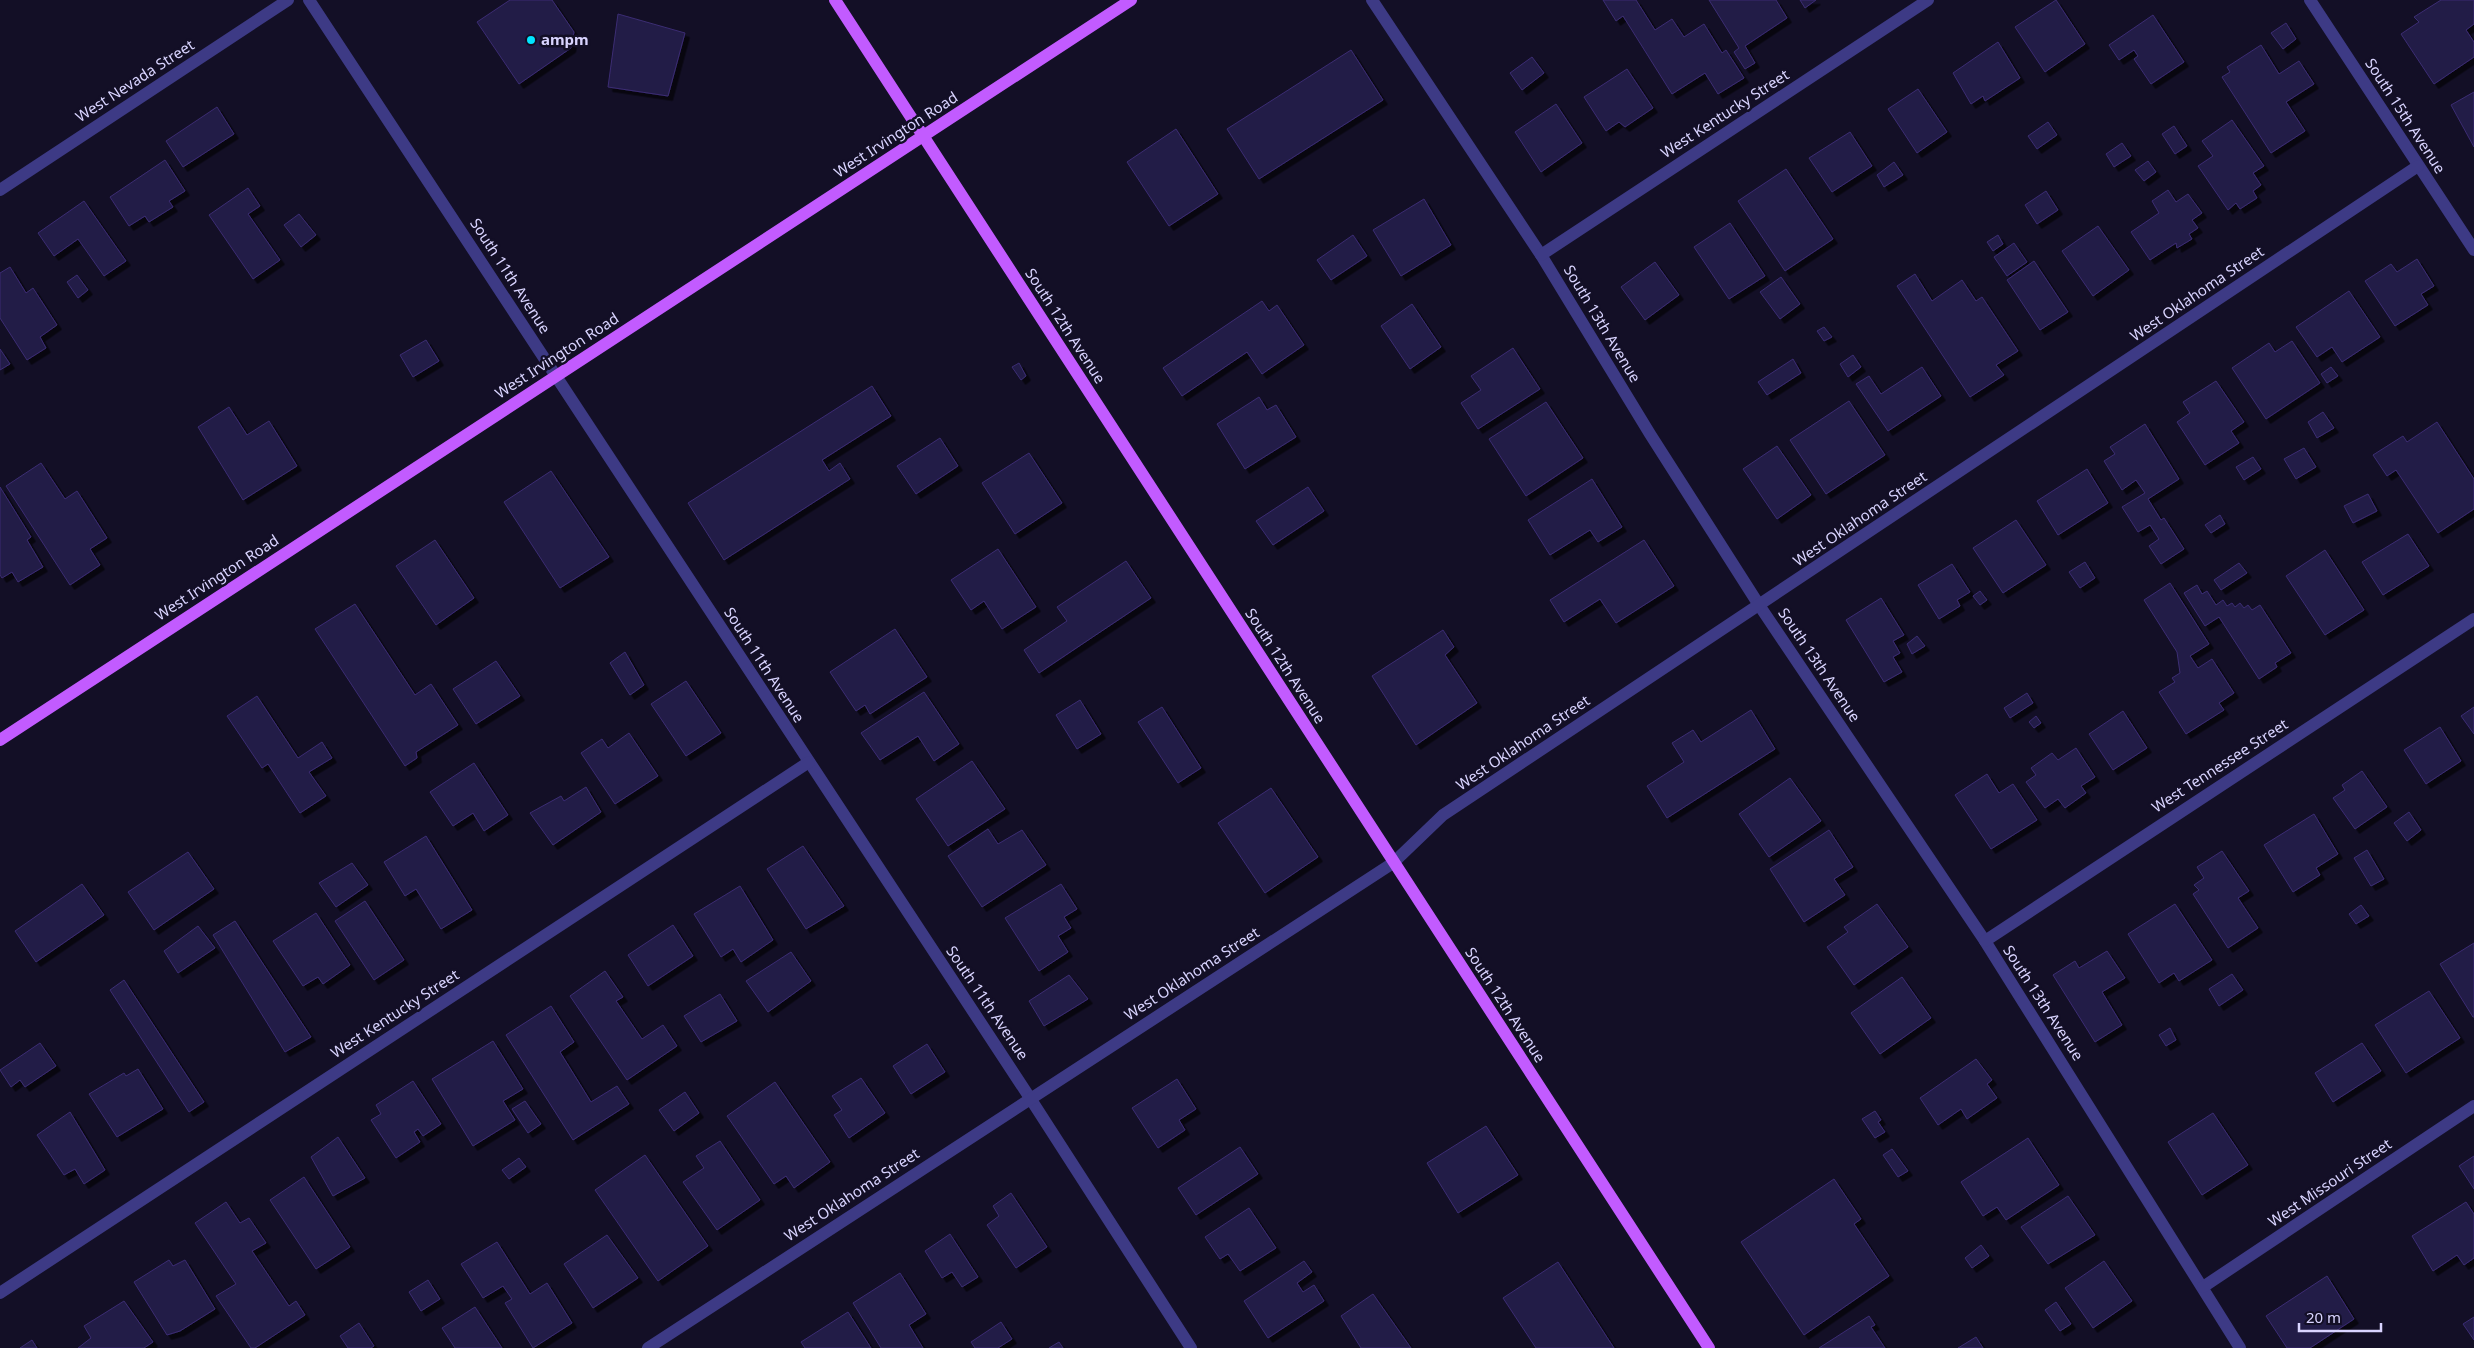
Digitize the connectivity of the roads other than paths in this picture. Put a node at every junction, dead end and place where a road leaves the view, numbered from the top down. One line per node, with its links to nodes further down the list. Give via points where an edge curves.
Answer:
1 (288, 0): 10 (street, West Nevada Street)
2 (309, 0): 13 (street, South 11th Avenue)
3 (835, 0): 8 (main road, South 12th Avenue)
4 (1131, 0): 8 (main road, West Irvington Road)
5 (1372, 0): 12 (street, South 13th Avenue)
6 (1928, 0): 12 (street, West Kentucky Street)
7 (2310, 0): 9 (street, South 15th Avenue)
8 (923, 136): 13 (main road, West Irvington Road); 18 (main road, South 12th Avenue)
9 (2418, 166): 11 (street, South 15th Avenue); 14 (street, West Oklahoma Street)
10 (0, 190)
11 (2474, 250)
12 (1541, 255): 14 (street, South 13th Avenue)
13 (556, 376): 16 (main road, West Irvington Road); 17 (street, South 11th Avenue)
14 (1759, 605): 18 (street, West Oklahoma Street, via 1444,815); 19 (street, South 13th Avenue)
15 (2474, 619): 19 (street, West Tennessee Street)
16 (0, 740)
17 (809, 762): 20 (street, South 11th Avenue); 23 (street, West Kentucky Street)
18 (1393, 863): 20 (street, West Oklahoma Street); 26 (main road, South 12th Avenue)
19 (1985, 941): 22 (street, South 13th Avenue)
20 (1030, 1098): 24 (street, West Oklahoma Street); 25 (street, South 11th Avenue)
21 (2474, 1106): 22 (street, West Missouri Street)
22 (2203, 1287): 27 (street, South 13th Avenue)
23 (0, 1293)
24 (648, 1348)
25 (1191, 1348)
26 (1710, 1348)
27 (2240, 1348)

